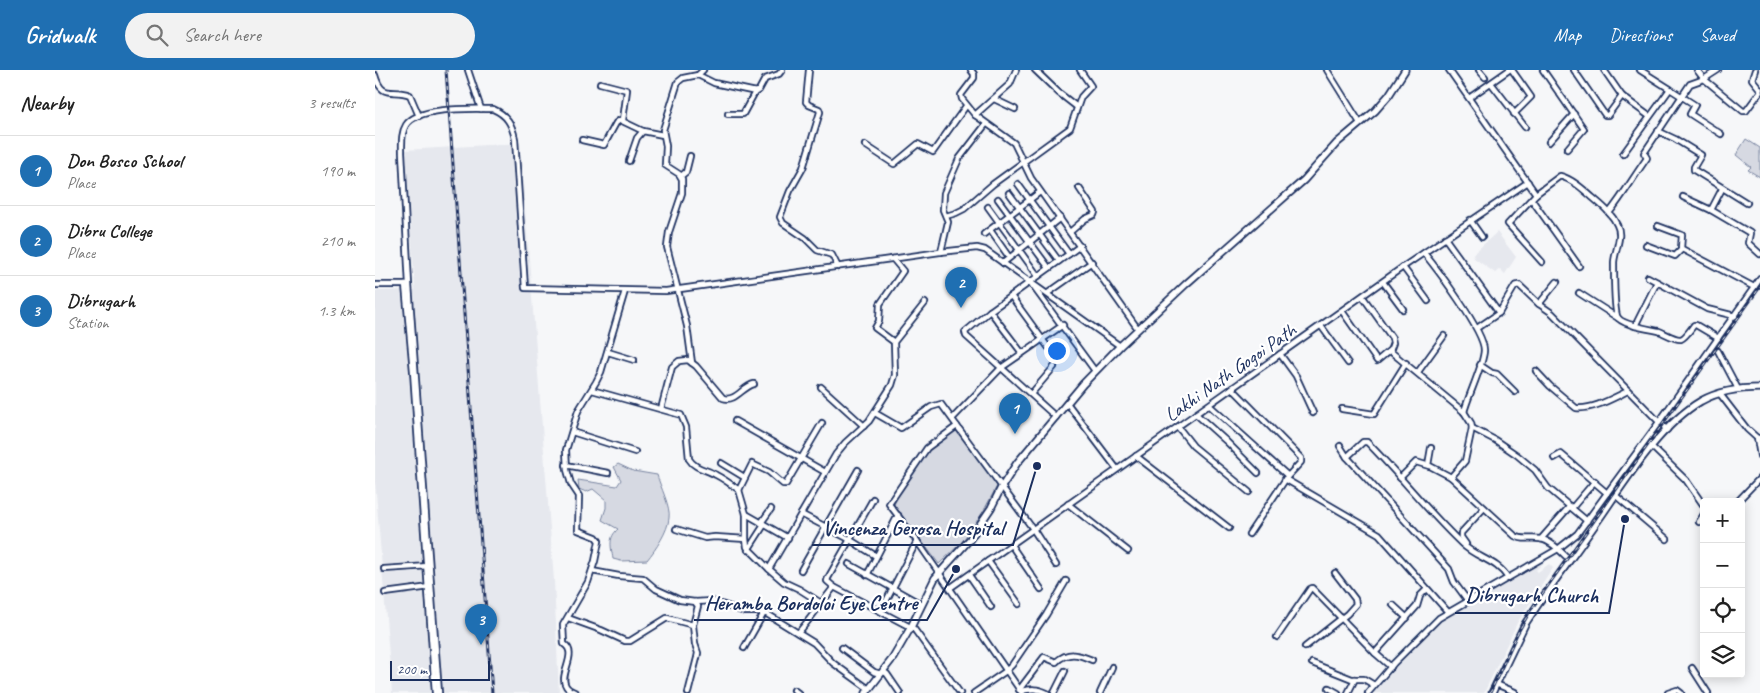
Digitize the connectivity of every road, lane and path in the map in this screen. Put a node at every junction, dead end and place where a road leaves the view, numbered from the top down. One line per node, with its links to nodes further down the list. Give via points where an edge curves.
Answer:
1 (468, 70): 36 (street)
2 (703, 70): 22 (street)
3 (782, 70): 29 (street, via 765,79)
4 (809, 70): 106 (street, via 806,102 820,112 803,168 780,217 817,250 832,255)
5 (971, 70): 34 (street, via 974,78 961,97)
6 (1016, 70): 33 (street, via 1010,84)
7 (1035, 70): 35 (street)
8 (1080, 70): 35 (street, via 1091,86)
9 (1329, 70): 45 (street)
10 (1405, 70): 45 (main road, via 1382,104)
11 (1450, 70): 32 (street)
12 (1479, 70): 23 (street)
13 (1510, 70): 26 (street); 39 (street, via 1531,96)
14 (1543, 70): 40 (street)
15 (1574, 70): 30 (street, via 1605,115)
16 (1604, 70): 30 (street)
17 (1640, 70): 27 (street)
18 (1697, 70): 24 (street)
19 (1718, 70): 24 (street)
20 (1755, 70): 28 (street, via 1753,79)
21 (375, 75): 42 (street, via 382,90 410,95)
22 (699, 75): 29 (street, via 714,83); 51 (street, via 679,82 665,119)
23 (1485, 77)
24 (1704, 79): 28 (street, via 1744,112); 31 (street, via 1689,84)
25 (600, 83): 44 (street, via 627,90)
26 (1491, 83): 32 (street); 39 (street)
27 (1670, 89): 31 (street); 43 (street)
28 (1760, 90)
29 (755, 92): 38 (street, via 743,114)
30 (1622, 96): 43 (street)
31 (1681, 97): 49 (street); 50 (street, via 1695,105 1690,114)
32 (1469, 98): 61 (street)
33 (994, 99): 37 (street); 41 (street)
34 (966, 106): 41 (street); 54 (street, via 933,152 917,144 894,164)
35 (1077, 107): 59 (street, via 1070,128)
36 (481, 109): 42 (street, via 431,112); 120 (street, via 501,112 513,128 525,288)
37 (1015, 109)
38 (729, 114)
39 (1515, 114): 47 (street)
40 (1574, 114): 53 (street); 55 (street, via 1584,129)
41 (975, 115): 46 (street)
42 (419, 116): 117 (street, via 406,124 402,138)
43 (1649, 116): 56 (street)
44 (623, 120): 48 (street); 52 (street, via 616,123 604,145)
45 (1361, 123): 138 (main road, via 1332,148 1305,180)
46 (986, 124): 59 (street, via 1014,143); 78 (street, via 954,168 943,196)
47 (1525, 127)
48 (643, 131): 51 (street); 58 (street)
49 (1658, 132): 64 (street, via 1701,156 1694,170); 76 (street, via 1644,153 1647,158)
50 (1721, 134)
51 (663, 135): 60 (street, via 665,165)
52 (582, 140)
53 (1549, 142)
54 (865, 145)
55 (1567, 148)
56 (1623, 154)
57 (690, 156): 60 (street, via 686,172)
58 (629, 161)
59 (1022, 162): 65 (street); 78 (street, via 964,209)
60 (681, 176): 119 (street, via 682,193 667,247)
61 (1528, 182): 67 (street); 80 (street, Lakhi Nath Gogoi Path)
62 (1018, 184): 71 (street)
63 (1079, 188): 85 (street, via 1095,212)
64 (1722, 189): 72 (street); 75 (street)
65 (1040, 192): 71 (street); 79 (street)
66 (1009, 193): 74 (street)
67 (1536, 194): 70 (street); 76 (street, via 1560,176 1565,177)
68 (1683, 197): 75 (street)
69 (998, 199): 77 (street)
70 (1532, 200): 104 (street, via 1508,224); 105 (street)
71 (1029, 201): 74 (street); 82 (street)
72 (1747, 203)
73 (988, 207): 81 (street)
74 (1020, 208): 77 (street); 87 (street)
75 (1711, 210): 98 (street, via 1750,233 1748,244)
76 (1609, 213): 133 (street, via 1619,230 1614,263)
77 (1010, 215): 81 (street); 90 (street)
78 (946, 216): 95 (street, via 948,223)
79 (1060, 218): 82 (street); 85 (street)
80 (1470, 220): 88 (street, Lakhi Nath Gogoi Path); 89 (street)
81 (1000, 223): 84 (street); 94 (street)
82 (1048, 226): 87 (street); 97 (street)
83 (1658, 226): 93 (street, via 1681,235)
84 (990, 230): 86 (street); 99 (street)
85 (1070, 232): 92 (street)
86 (984, 234)
87 (1039, 234): 90 (street); 101 (street)
88 (1445, 238): 96 (street, Lakhi Nath Gogoi Path); 131 (street)
89 (1482, 238)
90 (1030, 241): 94 (street); 108 (street)
91 (1647, 245): 93 (street, via 1675,256)
92 (1080, 246): 97 (street); 103 (street)
93 (1681, 248): 118 (street)
94 (1019, 249): 99 (street); 109 (street)
95 (941, 252): 100 (street); 102 (street, via 977,248)
96 (1424, 252): 107 (street, Lakhi Nath Gogoi Path); 137 (street)
97 (1069, 254): 101 (street)
98 (1760, 254)
99 (1009, 256): 102 (street)
100 (893, 259): 106 (street); 142 (street, via 904,270 880,304 875,328)
101 (1059, 261): 108 (street)
102 (1003, 262): 112 (street)
103 (1091, 262): 122 (street); 138 (street)
104 (1542, 262)
105 (1579, 266)
106 (838, 267): 119 (street)
107 (1403, 267): 113 (street, Lakhi Nath Gogoi Path); 125 (street)
108 (1049, 268): 109 (street)
109 (1038, 276): 112 (street)
110 (1648, 277): 115 (street)
111 (1760, 279): 118 (street)
112 (1030, 282): 122 (street); 123 (street); 134 (street)
113 (1383, 282): 124 (street, Lakhi Nath Gogoi Path); 128 (street)
114 (1557, 282): 127 (street)
115 (1657, 282): 132 (street, via 1707,309); 136 (street)
116 (375, 285): 117 (street)
117 (407, 285): 251 (street)
118 (1755, 287): 132 (street)
119 (678, 290): 120 (street); 151 (street)
120 (625, 291): 147 (street)
121 (1579, 293): 133 (street)
122 (1048, 294): 143 (street)
123 (1011, 296): 129 (street); 141 (street)
124 (1363, 296): 130 (street, Lakhi Nath Gogoi Path); 145 (street, via 1392,338)
125 (1428, 301)
126 (925, 302): 142 (street)
127 (1539, 304): 131 (street, via 1516,284); 166 (street, via 1552,313)
128 (1403, 309)
129 (990, 311): 148 (street); 156 (street, via 966,329 965,334)
130 (1342, 311): 135 (street, Lakhi Nath Gogoi Path); 145 (street, via 1377,362)
131 (1499, 313): 137 (street)
132 (1735, 316): 140 (street)
133 (1618, 318): 136 (street)
134 (1063, 325): 141 (street); 158 (street)
135 (1321, 326): 149 (street, Lakhi Nath Gogoi Path); 152 (street)
136 (1635, 326): 140 (street, via 1665,332 1679,339 1696,324)
137 (1477, 328): 154 (street, via 1484,349)
138 (1138, 329): 143 (main road)
139 (1444, 336): 159 (street)
140 (1718, 338): 181 (street)
141 (1043, 340): 144 (street); 148 (street)
142 (894, 342): 174 (street, via 894,379)
143 (1120, 346): 158 (main road)
144 (1048, 347)
145 (1389, 350): 153 (street)
146 (1718, 351): 164 (street)
147 (607, 352): 150 (street); 165 (street)
148 (1022, 353): 156 (street)
149 (1280, 354): 162 (street, Lakhi Nath Gogoi Path); 176 (street, via 1296,376)
150 (634, 360)
151 (692, 363): 160 (street, via 723,398 734,398 747,386); 172 (street, via 679,361 672,367)
152 (1348, 363)
153 (1406, 363): 159 (street); 173 (street, via 1374,414)
154 (1480, 366): 167 (street, via 1497,374); 175 (street)
155 (1054, 367): 168 (street)
156 (1001, 368): 168 (street); 179 (street)
157 (1536, 370): 166 (street, via 1576,408)
158 (1095, 371): 170 (main road)
159 (1418, 372): 175 (street)
160 (755, 384)
161 (821, 387): 183 (street)
162 (1232, 388): 171 (street, Lakhi Nath Gogoi Path); 208 (street, via 1301,458)
163 (1760, 388): 164 (main road)
164 (1738, 389): 169 (main road)
165 (592, 390): 172 (street); 188 (street, via 580,407)
166 (1628, 391): 181 (street)
167 (1515, 392)
168 (1031, 394): 178 (street)
169 (1720, 394): 187 (main road, via 1700,402); 189 (street)
170 (1067, 403): 178 (main road); 202 (street)
171 (1209, 405): 177 (street, Lakhi Nath Gogoi Path); 208 (street)
172 (661, 409): 214 (street, via 681,415 684,420 691,463)
173 (1341, 409)
174 (875, 412): 179 (street, via 901,428 931,407 941,404); 183 (street)
175 (1464, 412): 186 (street)
176 (1313, 413)
177 (1195, 414): 185 (street, Lakhi Nath Gogoi Path); 206 (street)
178 (1056, 417): 213 (main road)
179 (953, 418): 184 (street)
180 (735, 421): 198 (street)
181 (1659, 422): 187 (street); 216 (street)
182 (822, 423): 198 (street)
183 (863, 426): 204 (street, via 841,447)
184 (957, 426): 213 (street); 227 (street, via 923,453 889,504)
185 (1178, 427): 194 (street, Lakhi Nath Gogoi Path); 215 (street, via 1193,446)
186 (1472, 428): 209 (street, via 1465,461); 222 (street, via 1517,455)
187 (1667, 430): 191 (main road)
188 (572, 432): 193 (street); 200 (street)
189 (1758, 438): 196 (street)
190 (1339, 446): 195 (street)
191 (1653, 447): 217 (main road); 220 (street, via 1686,480)
192 (1431, 448): 201 (street)
193 (635, 452)
194 (1137, 456): 202 (street, Lakhi Nath Gogoi Path); 231 (street)
195 (1347, 456): 210 (street, via 1366,441); 269 (street, via 1449,569)
196 (1760, 456)
197 (1554, 458): 212 (street, via 1561,454)
198 (800, 459): 204 (street); 207 (street, via 785,485 752,464)
199 (721, 463): 207 (street)
200 (565, 465): 205 (street); 255 (street, via 579,496 578,530 599,541)
201 (1430, 467): 209 (street); 210 (street, via 1416,462)
202 (1117, 469): 221 (street, Lakhi Nath Gogoi Path)
203 (858, 470): 230 (street)
204 (825, 472): 226 (street)
205 (608, 473)
206 (1258, 473)
207 (745, 477): 214 (street)
208 (1287, 477): 234 (street); 267 (street, via 1379,534)
209 (1451, 477): 223 (street)
210 (1400, 478): 244 (street)
211 (1760, 478): 219 (street)
212 (1595, 481): 216 (street); 222 (street)
213 (1001, 488): 233 (street); 256 (main road, via 976,532)
214 (739, 490): 225 (street)
215 (1249, 492)
216 (1607, 493): 228 (street)
217 (1615, 495): 239 (street); 247 (main road)
218 (873, 498): 237 (street)
219 (1741, 498)
220 (1700, 500)
221 (1068, 504): 233 (street, Lakhi Nath Gogoi Path); 245 (street)
222 (1571, 507): 228 (street); 238 (street)
223 (1484, 508): 238 (street, via 1520,539); 244 (street, via 1461,534)
224 (771, 509): 229 (street)
225 (746, 514): 229 (street); 236 (street)
226 (801, 514): 230 (street); 235 (street)
227 (898, 515): 240 (street); 246 (street)
228 (1587, 521): 242 (street)
229 (762, 524): 235 (street); 243 (street)
230 (825, 526): 237 (street); 254 (street)
231 (1229, 528)
232 (676, 529): 236 (street, via 705,538)
233 (1033, 529): 241 (street, Lakhi Nath Gogoi Path); 250 (street)
234 (1249, 534)
235 (787, 538): 253 (street)
236 (745, 539): 243 (street)
237 (849, 539): 246 (street); 263 (street, via 827,578)
238 (1541, 539): 242 (street)
239 (1667, 539)
240 (917, 541): 256 (street); 264 (street)
241 (1011, 545): 248 (street, Lakhi Nath Gogoi Path); 266 (street)
242 (1558, 549): 247 (street); 260 (street)
243 (748, 550): 253 (street)
244 (1469, 550): 260 (street, via 1499,566)
245 (1128, 551)
246 (876, 556): 259 (street)
247 (1570, 560): 299 (main road, via 1525,624)
248 (988, 561): 258 (street, Lakhi Nath Gogoi Path); 273 (street)
249 (849, 564): 259 (street)
250 (1056, 565)
251 (428, 566): 252 (street); 262 (street)
252 (384, 569)
253 (769, 569): 271 (street, via 784,582)
254 (801, 570)
255 (592, 571): 270 (street, via 643,578 672,597); 279 (street)
256 (939, 573): 265 (street); 272 (main road)
257 (1335, 573): 281 (street, via 1356,601)
258 (969, 574): 265 (street, Lakhi Nath Gogoi Path); 275 (street)
259 (867, 575): 264 (street)
260 (1508, 578): 269 (street)
261 (1066, 581): 295 (street)
262 (430, 587): 268 (street); 305 (street); 306 (street)
263 (834, 587): 271 (street); 276 (street)
264 (893, 588): 272 (street); 276 (street)
265 (950, 588): 295 (street)
266 (1041, 588)
267 (1427, 588): 277 (street); 280 (street)
268 (385, 592)
269 (1468, 601): 277 (street)
270 (695, 602): 278 (street, via 712,601 745,612); 282 (street, via 698,606)
271 (821, 603): 284 (street)
272 (921, 604): 283 (main road)
273 (1019, 604)
274 (1393, 605): 280 (street)
275 (991, 607)
276 (881, 611): 283 (street)
277 (1449, 612): 293 (street, via 1439,618)
278 (764, 613): 284 (street); 287 (street)
279 (568, 618): 282 (street, via 625,641 667,618); 307 (street, via 563,625 564,644 570,653 564,682)
280 (1407, 618): 289 (street)
281 (1341, 619): 285 (street, via 1311,588); 286 (street); 289 (street)
282 (693, 626): 308 (street, via 698,653)
283 (911, 627): 297 (main road); 310 (street)
284 (799, 633): 302 (street)
285 (1277, 637)
286 (1305, 647)
287 (744, 648)
288 (842, 648): 297 (street, via 874,672)
289 (1375, 653): 293 (street)
290 (1092, 660): 303 (street, via 1077,654 1066,655 1055,662 1044,656)
291 (1312, 663): 298 (street)
292 (1112, 667): 314 (street)
293 (1391, 667): 300 (street)
294 (1692, 668): 321 (street)
295 (1006, 671): 303 (street); 311 (street)
296 (1065, 671): 313 (street)
297 (882, 672): 302 (main road); 309 (street)
298 (1355, 679): 300 (street, via 1364,679); 316 (street)
299 (1496, 684): 304 (street); 318 (main road)
300 (1374, 685): 317 (street)
301 (1329, 688): 315 (street)
302 (867, 691)
303 (1021, 691): 312 (street, via 1031,689)
304 (1515, 692)
305 (435, 693)
306 (439, 693)
307 (576, 693)
308 (688, 693)
309 (900, 693)
310 (960, 693)
311 (974, 693)
312 (1047, 693)
313 (1054, 693)
314 (1099, 693)
315 (1338, 693)
316 (1348, 693)
317 (1368, 693)
318 (1492, 693)
319 (1668, 693): 320 (street, via 1677,690)
320 (1681, 693)
321 (1707, 693)

